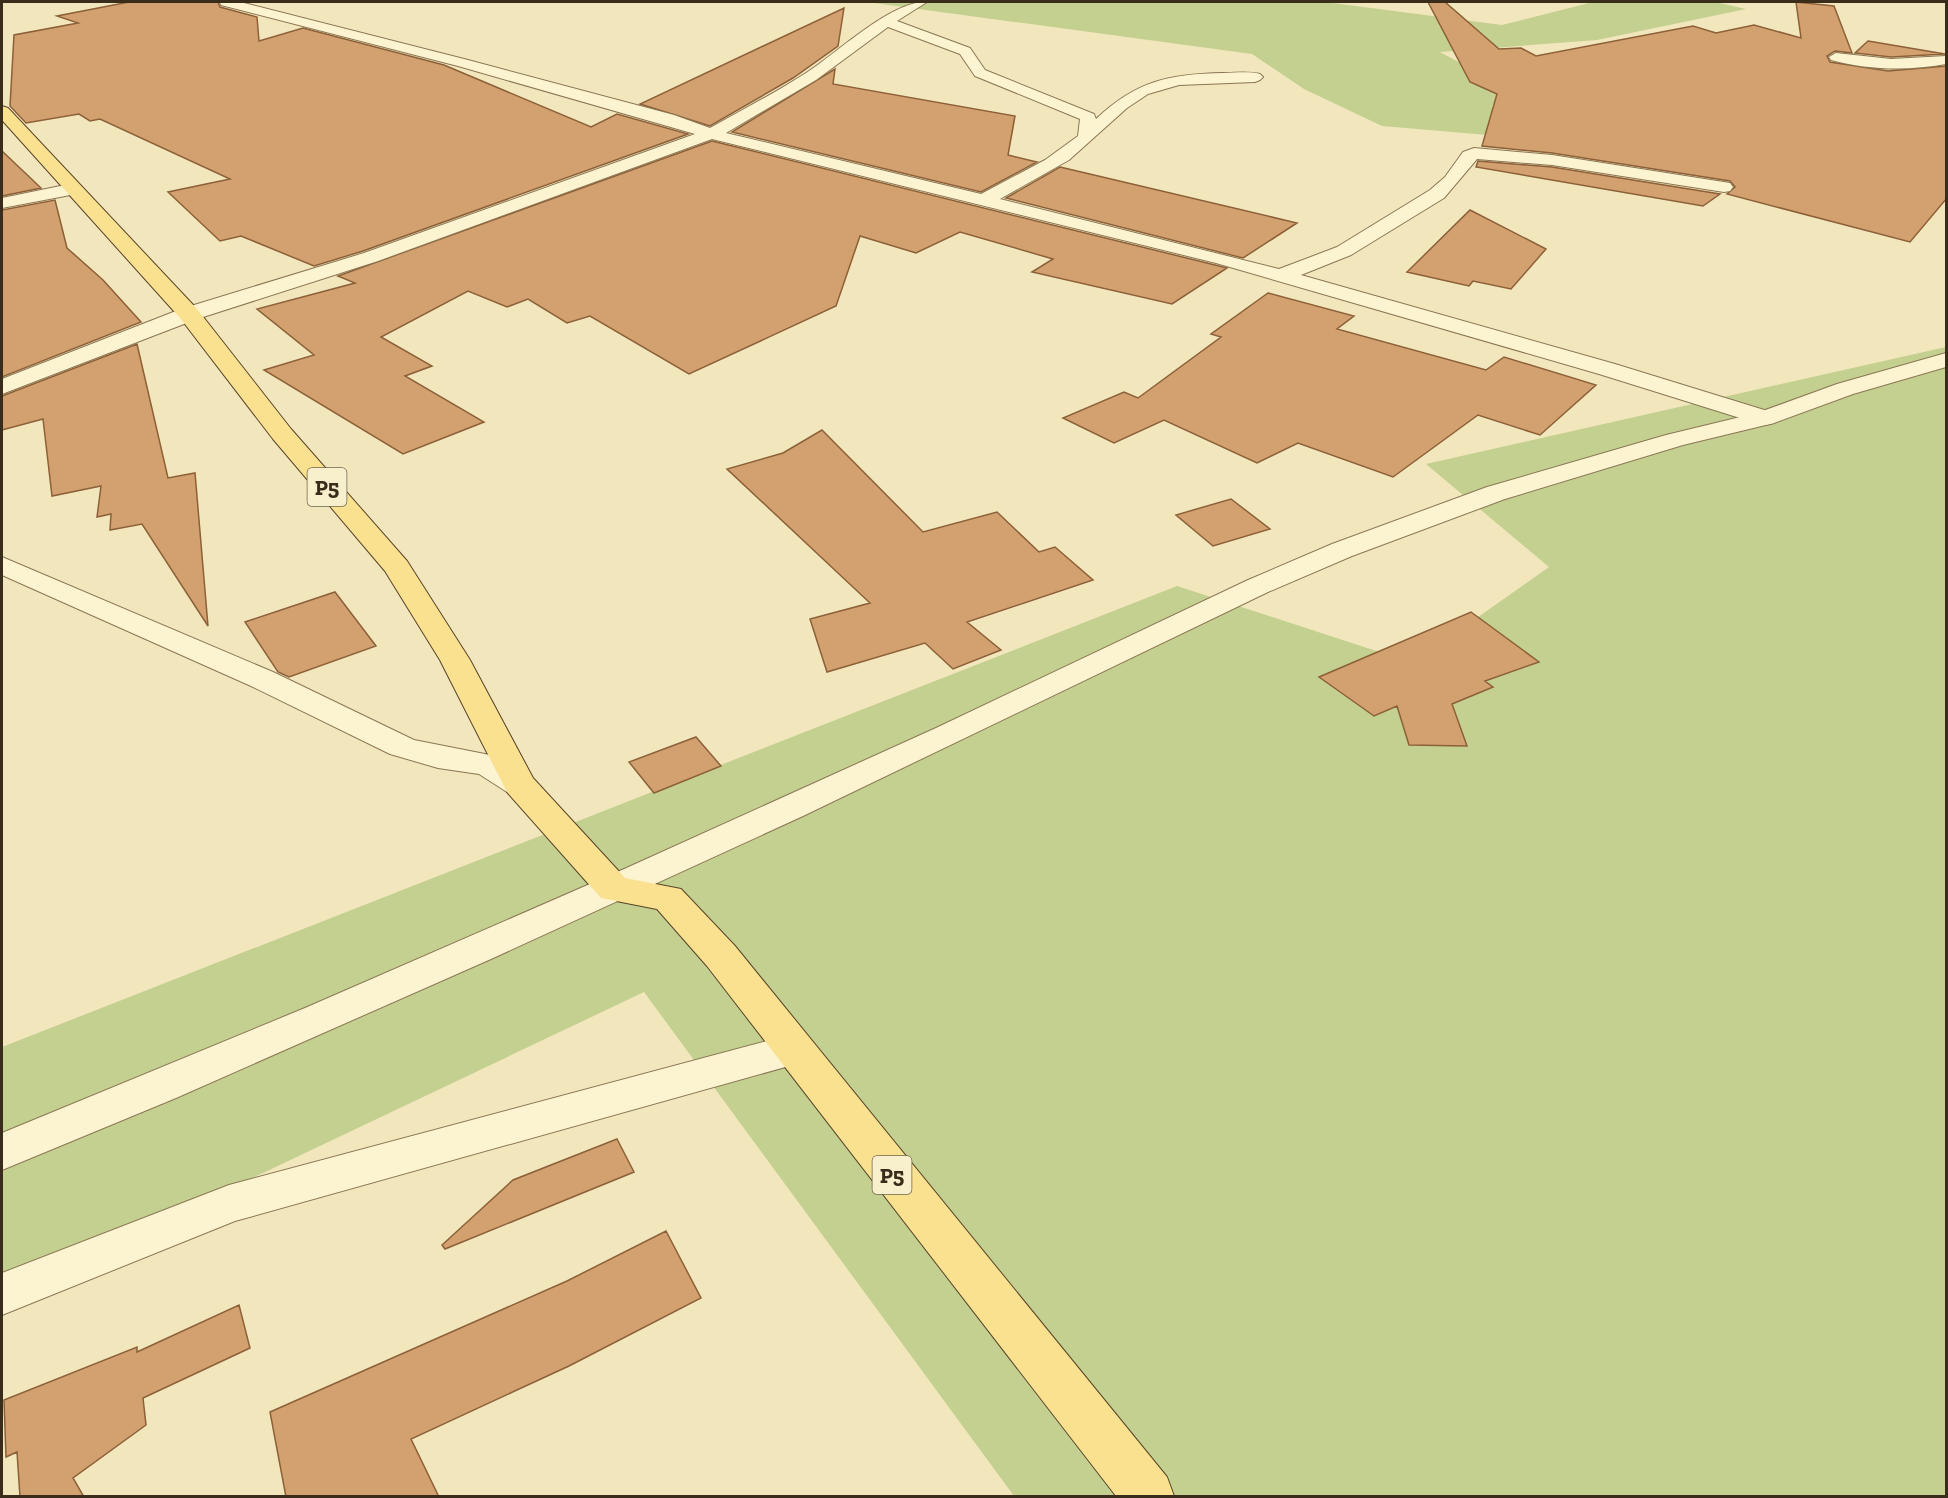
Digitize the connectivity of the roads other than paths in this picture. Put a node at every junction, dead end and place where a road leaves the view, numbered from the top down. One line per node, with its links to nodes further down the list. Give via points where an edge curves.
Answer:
1 (226, 2): 8 (street, via 668,119)
2 (920, 2): 3 (street)
3 (886, 22): 8 (street, via 811,77); 9 (street, via 965,51 980,73 1088,117)
4 (1836, 57): 5 (street, via 1875,63)
5 (1947, 60)
6 (1255, 77): 9 (street, via 1157,85 1133,95)
7 (2, 111): 11 (main road, P5)
8 (711, 134): 12 (street); 15 (street, via 371,257)
9 (1086, 138): 12 (street, via 1056,161)
10 (1724, 187): 14 (street, via 1552,160 1474,153 1437,194 1344,251)
11 (75, 189): 13 (street); 15 (main road, P5)
12 (982, 201): 14 (street)
13 (2, 203)
14 (1279, 276): 18 (street)
15 (189, 314): 17 (street); 20 (main road, P5, via 282,434 397,567 455,660)
16 (1947, 360): 18 (street, via 1845,389)
17 (2, 387)
18 (1765, 418): 21 (street, via 1496,493 1342,550)
19 (2, 565): 20 (street, via 262,679 402,747 438,758 488,765)
20 (519, 784): 21 (main road, P5)
21 (614, 889): 22 (main road, P5, via 668,898 721,956); 23 (street, via 251,1050)
22 (793, 1050): 24 (street, via 229,1204); 25 (main road, P5)
23 (2, 1152)
24 (2, 1294)
25 (1148, 1497)

